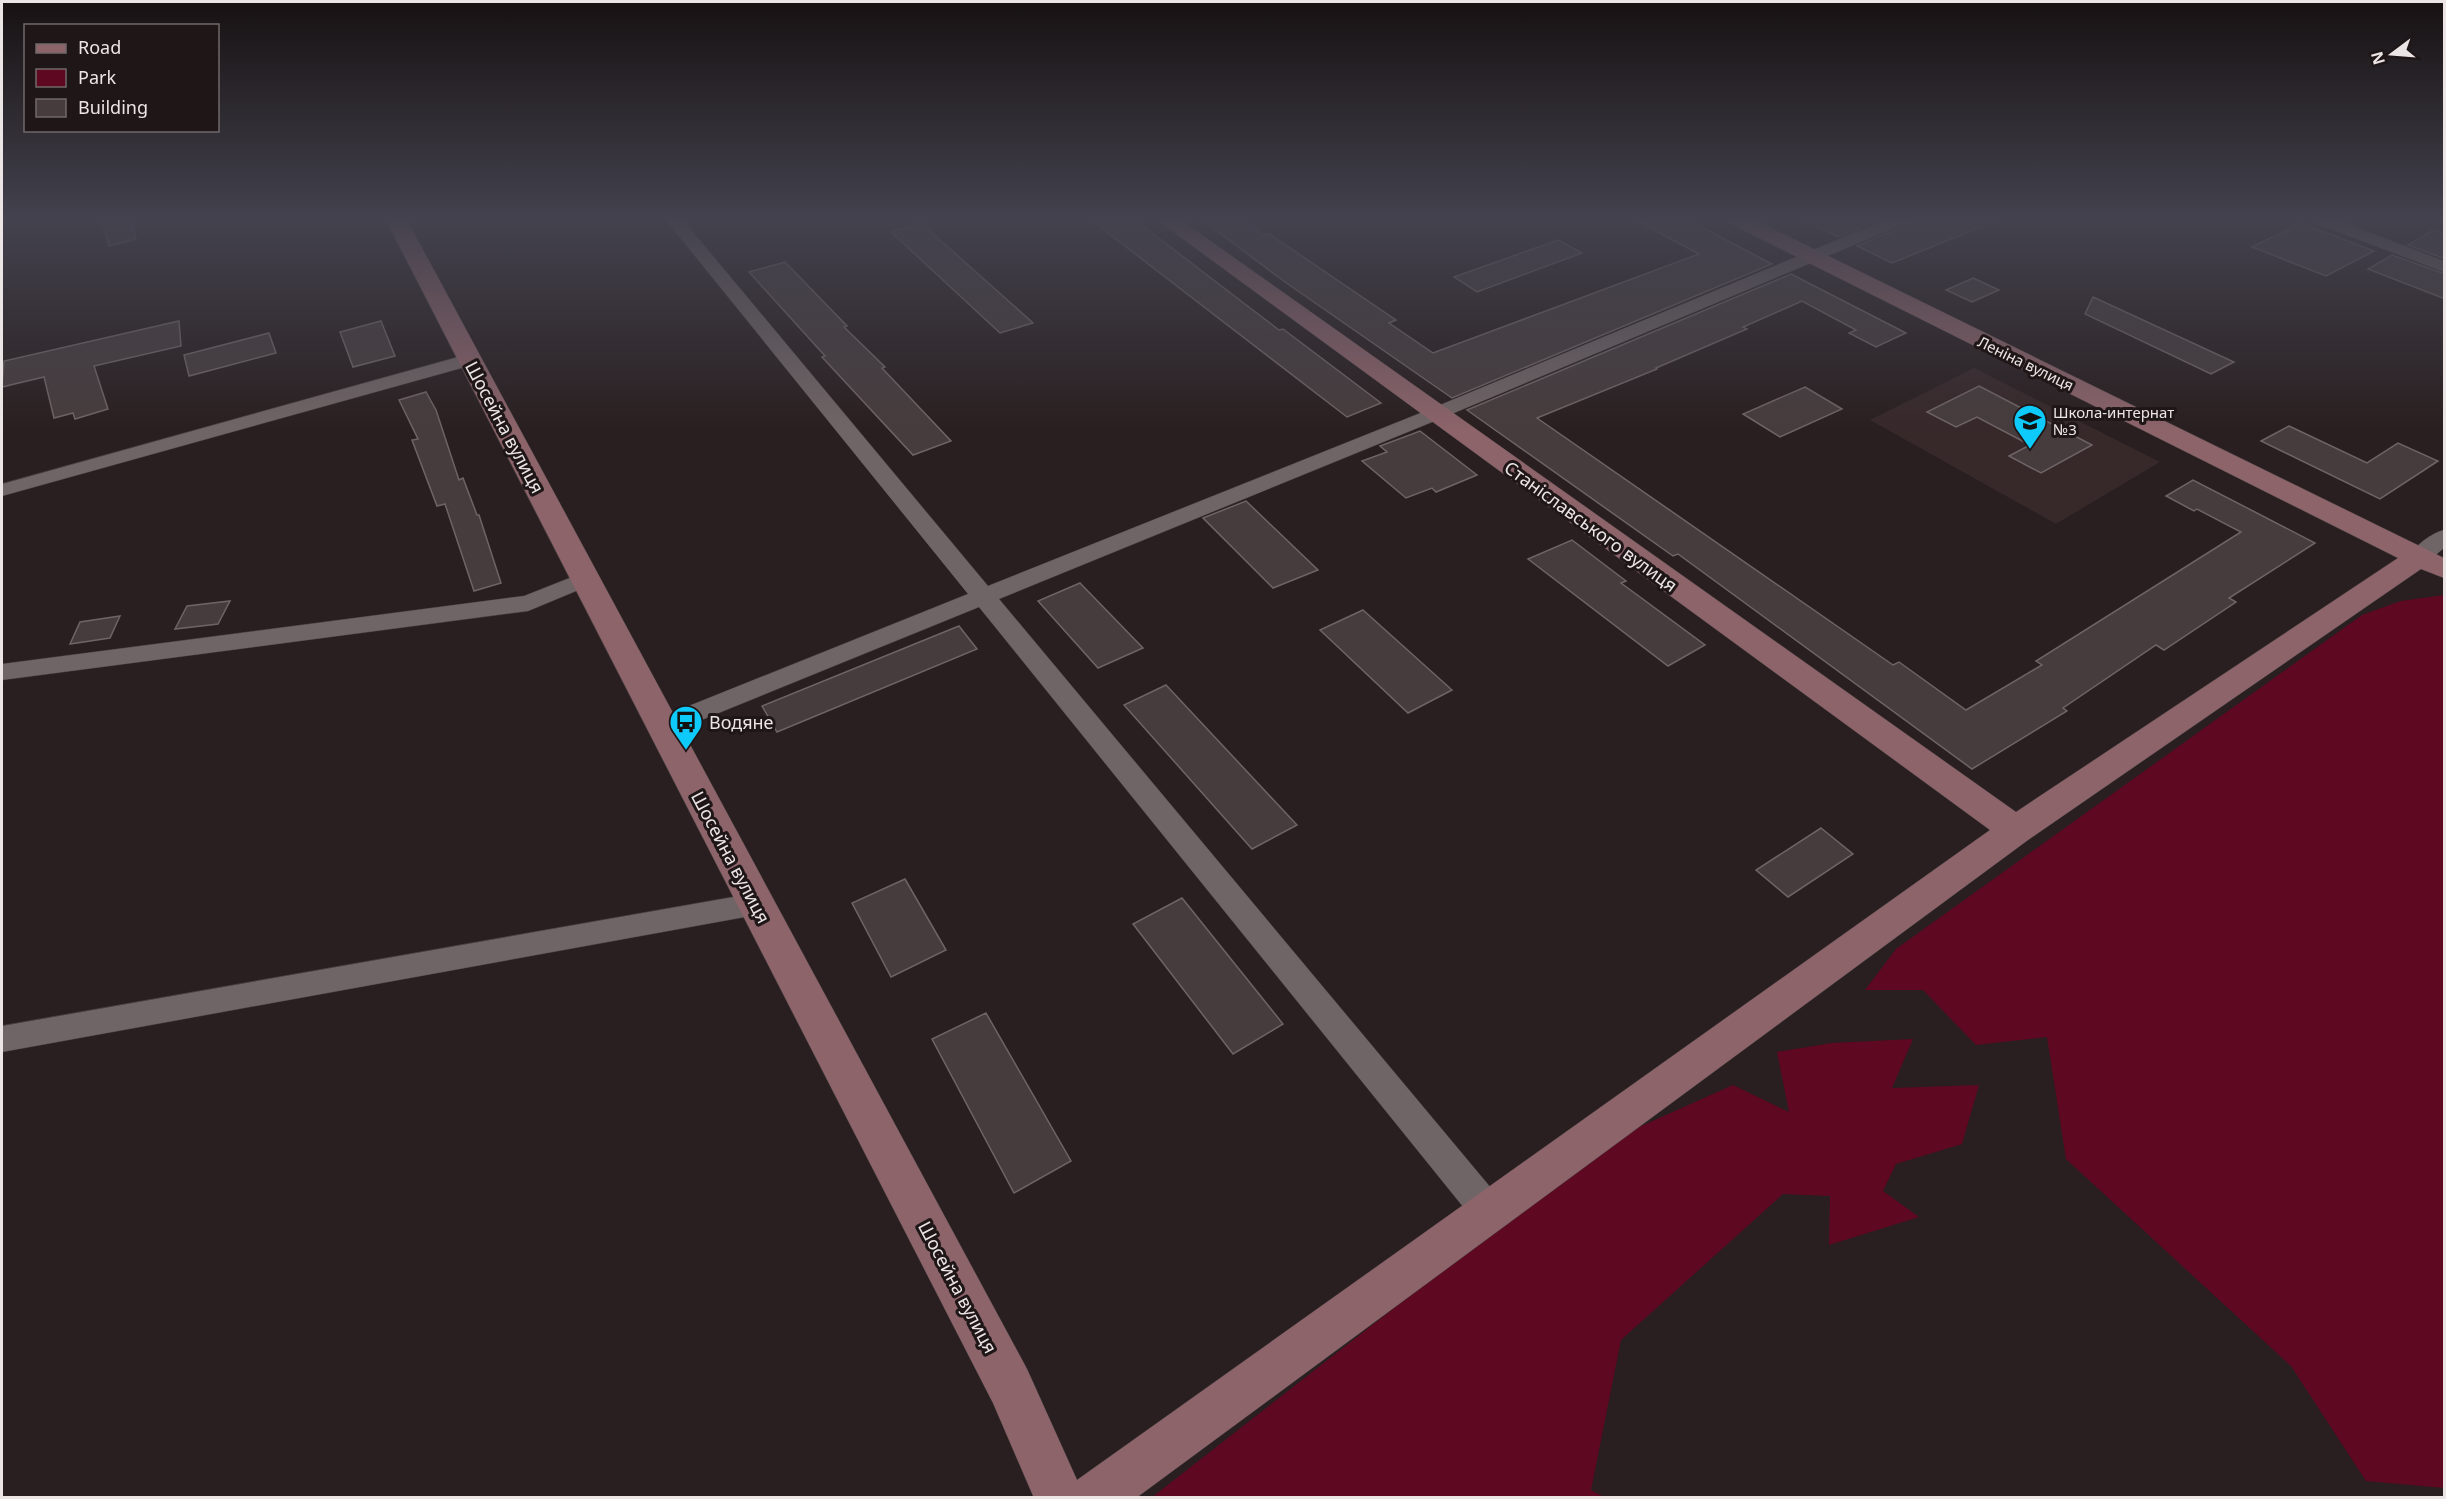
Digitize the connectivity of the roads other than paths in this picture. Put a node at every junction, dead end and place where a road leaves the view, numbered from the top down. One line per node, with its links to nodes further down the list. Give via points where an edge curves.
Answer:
1 (433, 290): 6 (street, Шосейна вулиця)
2 (731, 290): 11 (street)
3 (1264, 290): 7 (street, Станіславського вулиця)
4 (1733, 290): 7 (street)
5 (1881, 290): 9 (street, Леніна вулиця)
6 (470, 360): 8 (street); 10 (street, Шосейна вулиця)
7 (1435, 414): 11 (street); 14 (street, Станіславського вулиця)
8 (2, 490)
9 (2436, 554): 14 (street)
10 (585, 579): 12 (street, via 528,603); 13 (street, Шосейна вулиця)
11 (982, 596): 13 (street); 17 (street)
12 (2, 672)
13 (663, 726): 15 (street, Шосейна вулиця)
14 (2016, 830): 17 (street)
15 (756, 904): 16 (street); 18 (street, Шосейна вулиця, via 1010,1386)
16 (2, 1039)
17 (1490, 1212): 19 (street)
18 (1059, 1497)
19 (1094, 1497)

